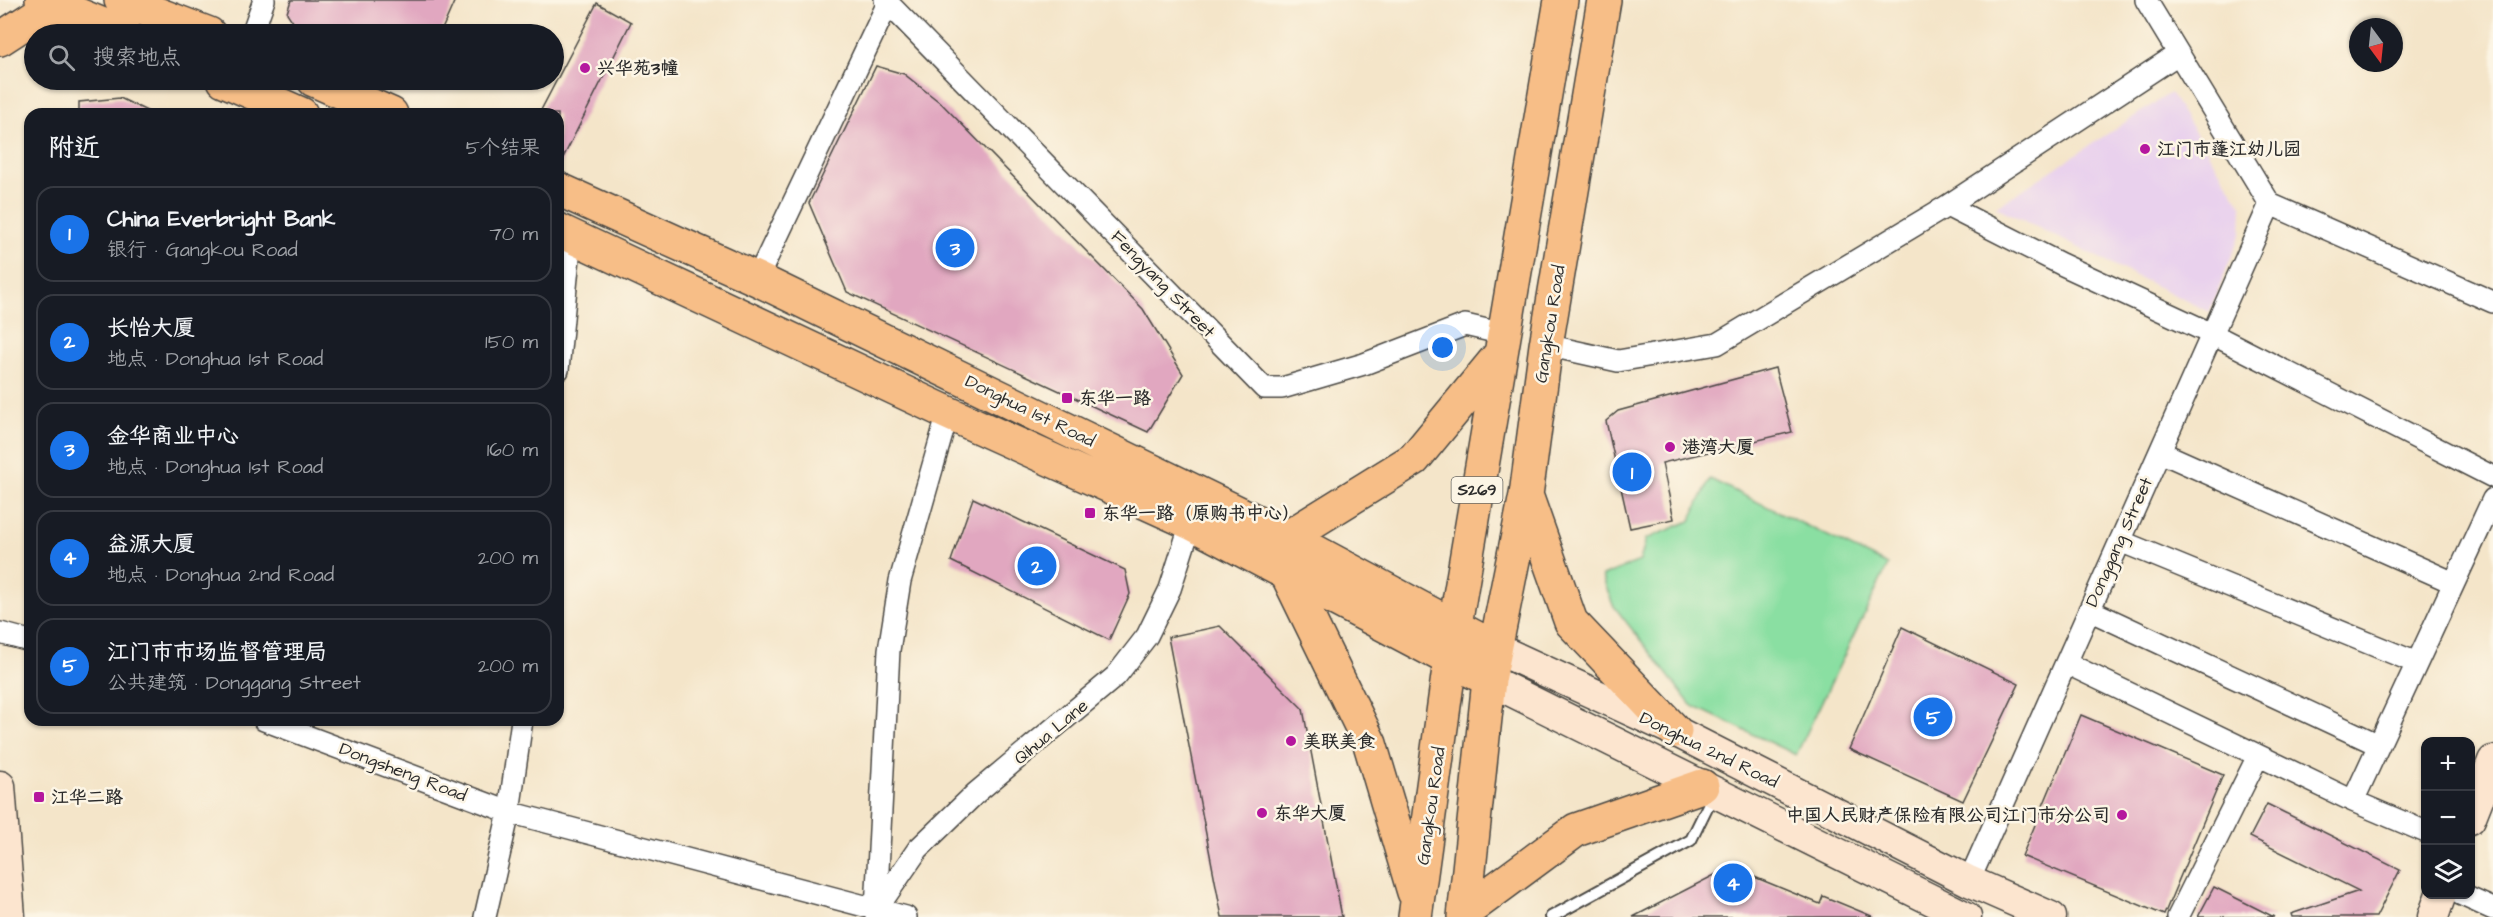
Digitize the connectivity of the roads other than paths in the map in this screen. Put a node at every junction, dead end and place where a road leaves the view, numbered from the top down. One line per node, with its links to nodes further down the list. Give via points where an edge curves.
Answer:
1 (42, 0): 8 (main road)
2 (121, 0): 10 (main road)
3 (264, 0): 11 (street)
4 (1562, 0): 21 (main road, S269)
5 (1604, 0): 22 (main road, Gangkou Road / S269)
6 (2146, 0): 13 (street)
7 (886, 2): 25 (street); 28 (street, Fengyang Street, via 1264,388 1282,388 1364,364 1465,325)
8 (79, 14): 9 (main road); 12 (main road, via 34,17)
9 (102, 24)
10 (183, 24)
11 (256, 24)
12 (0, 39)
13 (2178, 54): 19 (street); 20 (street)
14 (247, 90): 16 (main road)
15 (337, 90): 17 (main road)
16 (287, 108)
17 (377, 108)
18 (564, 192): 25 (main road, Donghua 1st Road)
19 (2270, 204): 26 (street); 27 (street, Donggang Street)
20 (1947, 206): 27 (street); 29 (street, via 1718,344 1618,361)
21 (1524, 217): 22 (main road); 28 (main road, S269)
22 (1566, 227): 29 (main road, Gangkou Road / S269)
23 (565, 233): 24 (street); 30 (main road, Donghua 1st Road)
24 (564, 253)
25 (758, 279): 36 (main road, Donghua 1st Road)
26 (2493, 302)
27 (2212, 334): 31 (street, Donggang Street); 32 (street)
28 (1502, 345): 36 (main road, via 1414,459); 41 (main road, S269)
29 (1546, 345): 33 (main road, Gangkou Road / S269)
30 (948, 414): 35 (main road, Donghua 1st Road); 66 (street, via 900,581 889,650)
31 (2160, 452): 37 (street, Donggang Street); 39 (street)
32 (2493, 477)
33 (1526, 495): 44 (main road, Gangkou Road / S269); 51 (main road, via 1570,622)
34 (2493, 499): 39 (street)
35 (1191, 523): 38 (main road, Donghua 1st Road); 66 (street, Qihua Lane, via 1170,589 1147,636 1116,676 976,793 918,849)
36 (1288, 537): 41 (main road, Donghua 1st Road)
37 (2120, 541): 40 (street, Donggang Street); 47 (street)
38 (1286, 572): 45 (main road, Donghua 1st Road); 65 (main road, via 1370,744)
39 (2454, 583): 47 (street)
40 (2090, 610): 46 (street, Donggang Street); 52 (street)
41 (1455, 625): 44 (main road, Donghua 1st Road); 45 (main road, S269)
42 (0, 633): 43 (street)
43 (24, 639)
44 (1495, 648): 48 (main road, S269); 51 (main road, Donghua 2nd Road)
45 (1450, 659): 48 (main road, Donghua 1st Road); 65 (main road, Gangkou Road / S269)
46 (2066, 663): 53 (street); 61 (street, Donggang Street)
47 (2417, 663): 52 (street)
48 (1489, 680): 56 (main road, Donghua 2nd Road); 67 (main road, S269)
49 (280, 726): 59 (street, Dongsheng Road)
50 (521, 726): 59 (street)
51 (1675, 731): 61 (main road, Donghua 2nd Road)
52 (2379, 745): 57 (street)
53 (2258, 756): 57 (street); 74 (street)
54 (2493, 761): 58 (main road)
55 (0, 786): 69 (main road)
56 (1708, 790): 67 (main road, via 1576,830); 68 (main road, Donghua 2nd Road); 72 (lane, via 1691,840)
57 (2353, 801): 60 (street)
58 (2475, 806)
59 (509, 812): 66 (street, Dongsheng Road); 70 (street)
60 (2421, 830)
61 (1969, 880): 73 (main road, Donghua 2nd Road)
62 (2439, 899): 75 (main road)
63 (2471, 899): 64 (street)
64 (2493, 909)
65 (1416, 911)
66 (876, 914): 71 (street, Dongsheng Road)
67 (1464, 915)
68 (1960, 916)
69 (10, 917)
70 (485, 917)
71 (906, 917)
72 (1551, 917)
73 (2051, 917)
74 (2178, 917)
75 (2433, 917)

